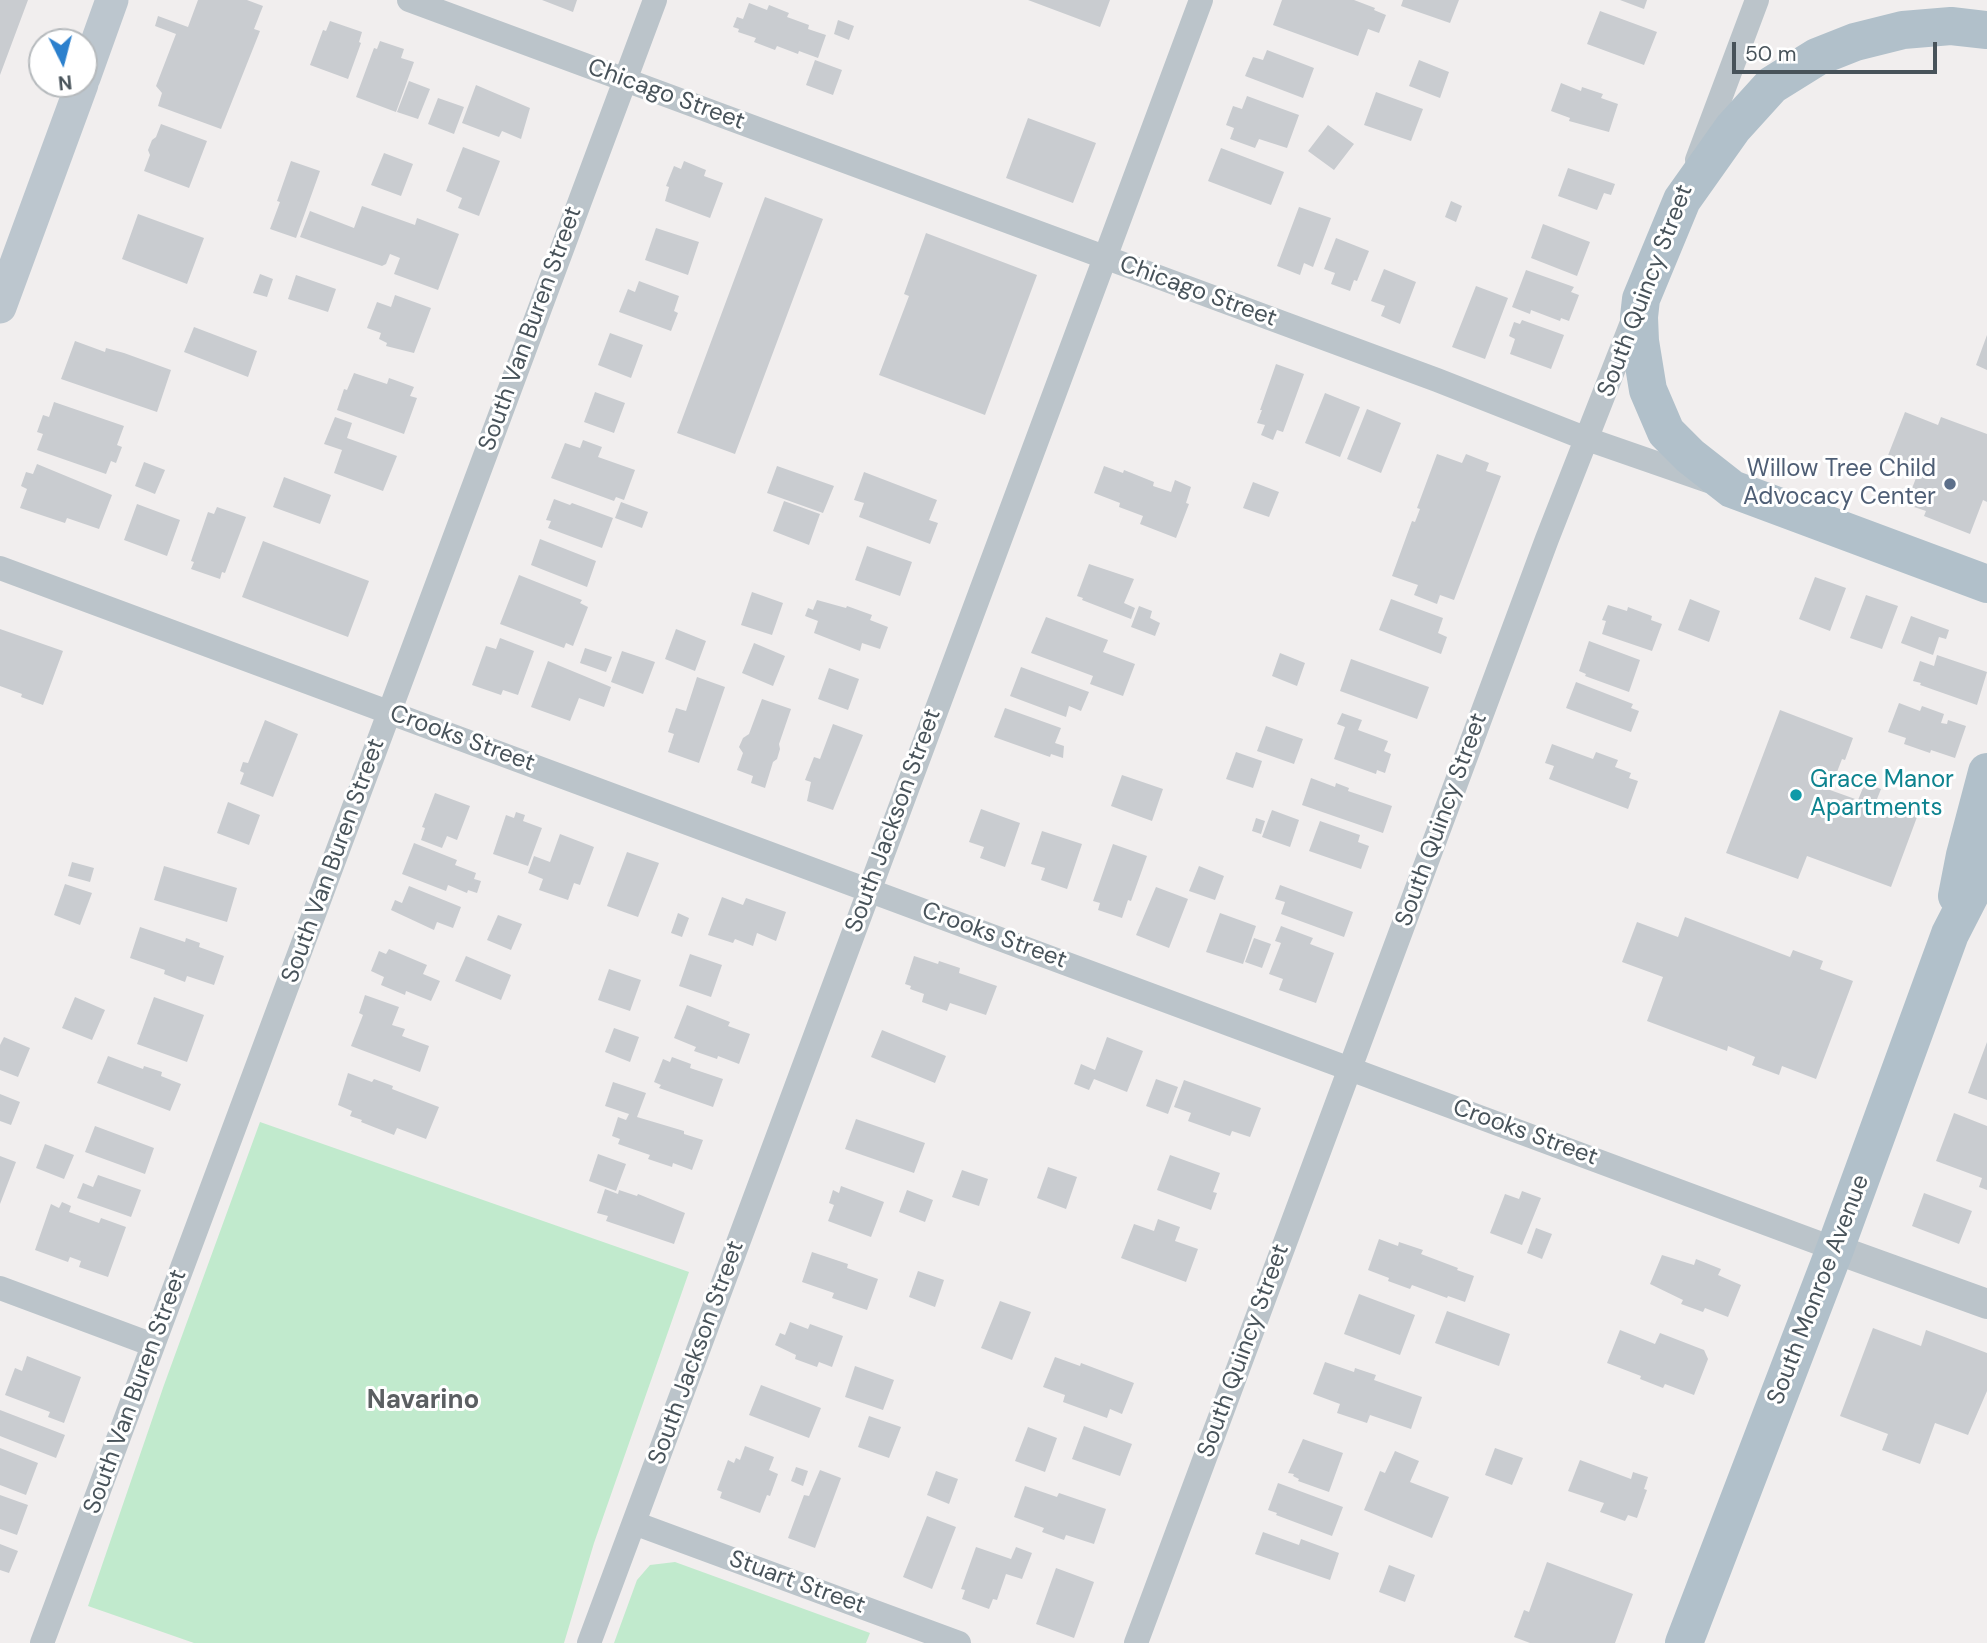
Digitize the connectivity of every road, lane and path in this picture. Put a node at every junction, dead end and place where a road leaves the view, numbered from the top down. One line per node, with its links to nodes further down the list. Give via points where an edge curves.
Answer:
1 (112, 0): 7 (main road)
2 (409, 0): 8 (street, Chicago Street)
3 (654, 0): 8 (street, South Van Buren Street)
4 (1201, 0): 11 (street, South Jackson Street)
5 (1757, 0): 10 (street, South Quincy Street)
6 (1987, 30): 10 (main road, via 1951,26 1903,30 1855,41 1817,57 1772,85 1747,110)
7 (98, 39)
8 (624, 80): 11 (street, Chicago Street); 18 (street, South Van Buren Street)
9 (77, 98): 13 (main road)
10 (1682, 200): 12 (main road, South Quincy Street)
11 (1104, 257): 14 (street, Chicago Street); 21 (street, South Jackson Street)
12 (1641, 299): 14 (street, South Quincy Street); 15 (main road, via 1639,329 1648,390 1666,432)
13 (0, 307)
14 (1587, 439): 15 (street, Chicago Street); 23 (street, South Quincy Street)
15 (1732, 489): 17 (main road, Chicago Street)
16 (0, 568): 18 (street, Crooks Street)
17 (1987, 584)
18 (389, 712): 21 (street, Crooks Street); 27 (street, South Van Buren Street)
19 (1987, 772): 22 (main road, South Monroe Avenue)
20 (1987, 862): 22 (main road, South Monroe Avenue)
21 (869, 890): 23 (street, Crooks Street); 28 (street, South Jackson Street)
22 (1950, 934): 24 (main road, South Monroe Avenue)
23 (1350, 1068): 24 (street, Crooks Street); 32 (street, South Quincy Street)
24 (1835, 1249): 26 (street, Crooks Street); 33 (main road, South Monroe Avenue)
25 (0, 1288): 27 (street)
26 (1987, 1304)
27 (153, 1345): 29 (street, South Van Buren Street)
28 (634, 1522): 30 (street, South Jackson Street); 31 (street, Stuart Street)
29 (42, 1643)
30 (589, 1643)
31 (959, 1643)
32 (1136, 1643)
33 (1684, 1643)

